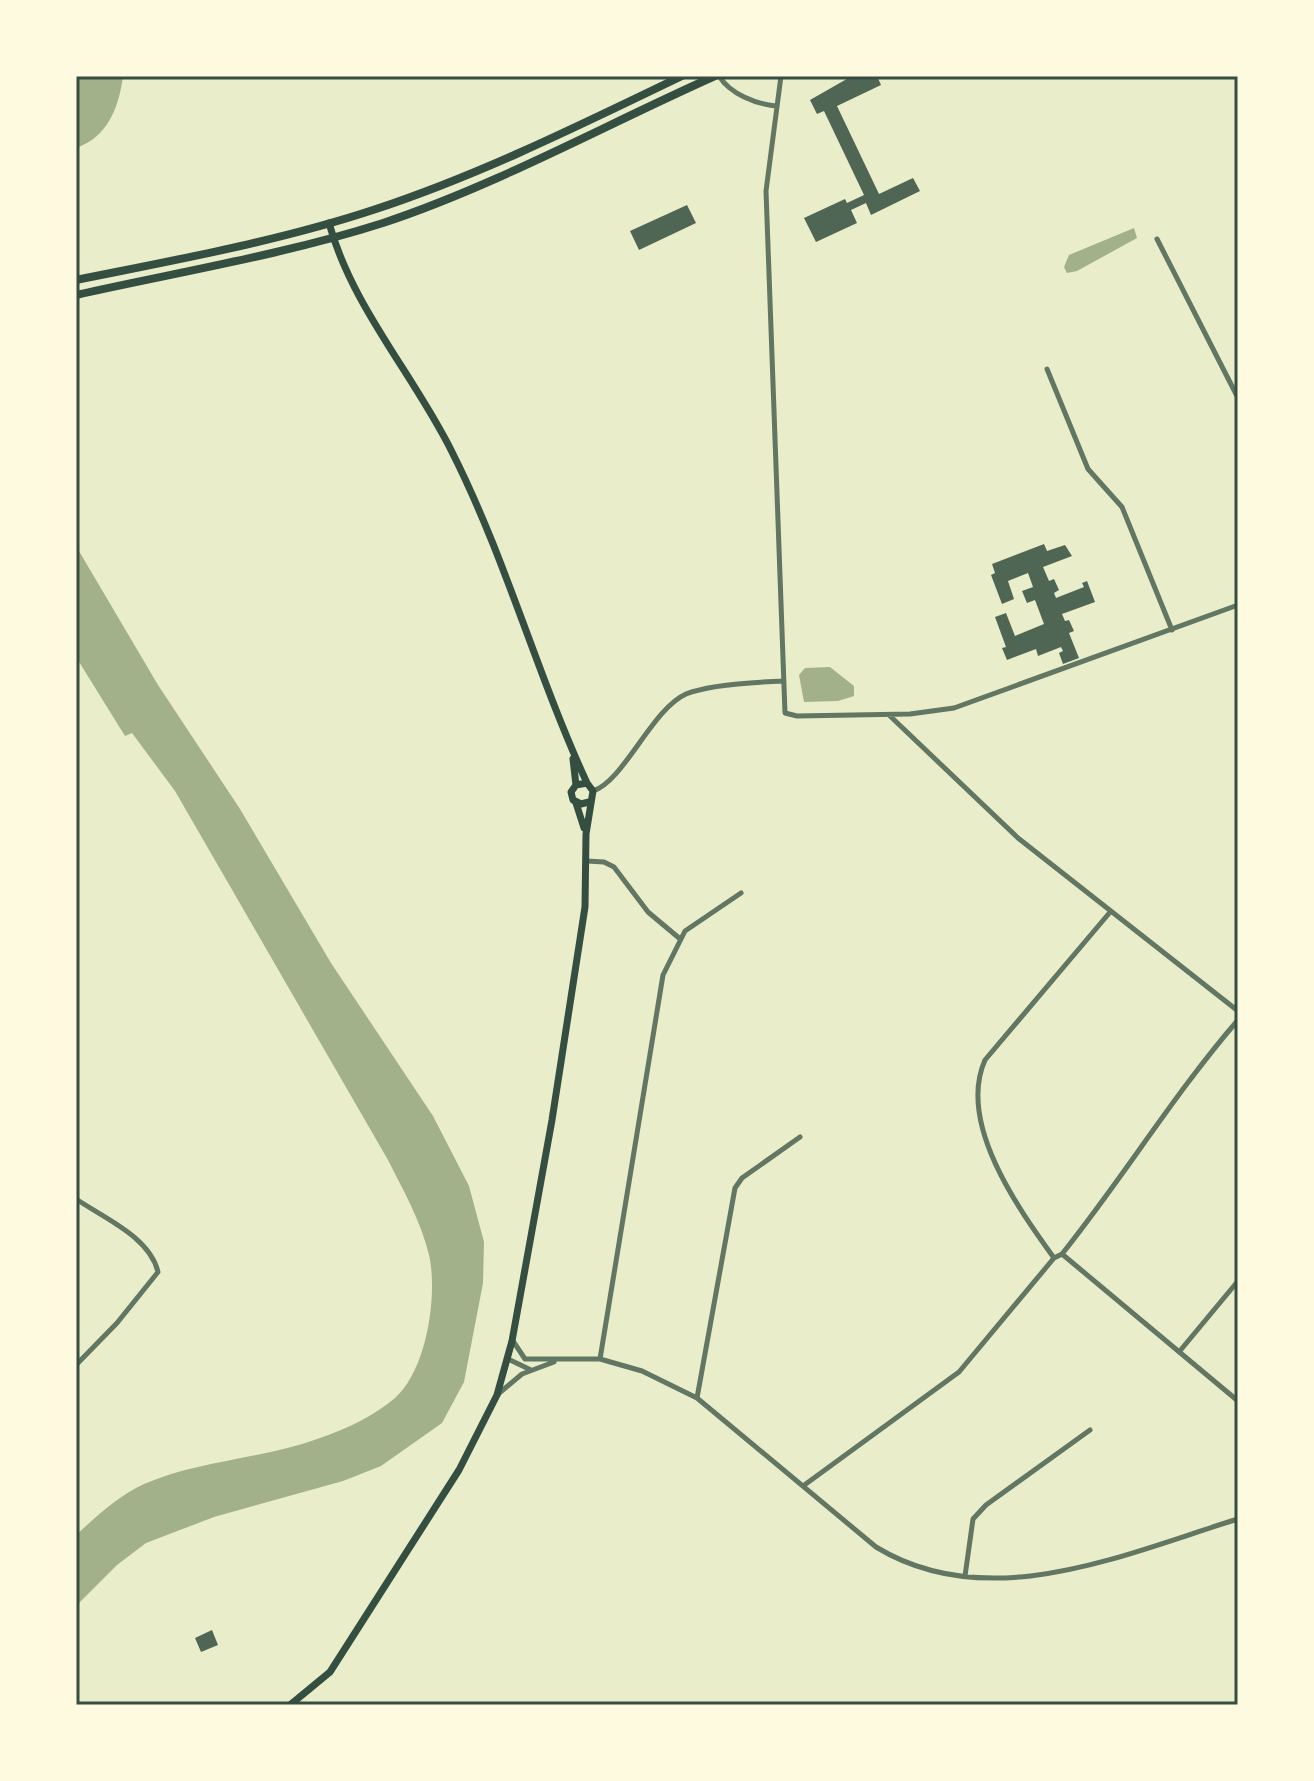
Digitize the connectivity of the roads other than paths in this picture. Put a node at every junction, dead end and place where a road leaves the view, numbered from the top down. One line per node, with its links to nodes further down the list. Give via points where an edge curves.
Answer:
1 (682, 76): 5 (main road, via 478,171)
2 (717, 76): 4 (street, via 727,87); 6 (main road, via 457,195)
3 (781, 76): 4 (street)
4 (776, 106): 14 (street, via 766,191)
5 (329, 223): 6 (main road); 8 (main road)
6 (333, 238): 9 (main road); 16 (main road, via 356,291 457,463)
7 (1157, 239): 11 (street)
8 (76, 280)
9 (76, 295)
10 (1047, 369): 13 (street, via 1088,469 1122,507)
11 (1238, 398)
12 (1238, 605): 13 (street)
13 (1172, 630): 15 (street, via 954,708)
14 (784, 681): 15 (street, via 785,713 791,716); 19 (street, via 686,694 606,784)
15 (889, 714): 25 (street, via 1018,838)
16 (572, 752): 17 (main road); 18 (main road)
17 (587, 783): 18 (main road); 19 (main road)
18 (576, 785): 21 (main road, via 571,796)
19 (593, 791): 20 (main road)
20 (589, 802): 21 (main road); 22 (main road)
21 (576, 803): 22 (main road)
22 (586, 834): 23 (main road)
23 (587, 861): 26 (street, via 614,867 648,912); 34 (main road, via 555,1105)
24 (741, 893): 26 (street)
25 (1111, 911): 27 (street); 32 (street, via 1045,985 979,1072 979,1109 1001,1177)
26 (679, 938): 38 (street, via 658,1001)
27 (1238, 1011)
28 (1238, 1020): 31 (street)
29 (800, 1137): 43 (street, via 735,1188)
30 (76, 1199): 40 (street, via 140,1242 155,1259 158,1272)
31 (1062, 1254): 32 (street); 35 (street)
32 (1054, 1258): 46 (street, via 959,1372)
33 (1238, 1281): 35 (street)
34 (512, 1341): 36 (main road); 37 (street)
35 (1179, 1352): 44 (street)
36 (508, 1359): 37 (street); 41 (street); 42 (main road)
37 (525, 1359): 39 (street)
38 (600, 1359): 39 (street); 43 (street, via 642,1371)
39 (559, 1361): 41 (street)
40 (76, 1365)
41 (531, 1370): 42 (street)
42 (497, 1395): 49 (main road, via 459,1470 330,1672)
43 (697, 1398): 46 (street)
44 (1238, 1401)
45 (1090, 1430): 48 (street, via 973,1519)
46 (803, 1486): 48 (street, via 891,1556)
47 (1238, 1519): 48 (street, via 1063,1572 1023,1578)
48 (965, 1576)
49 (290, 1705)

